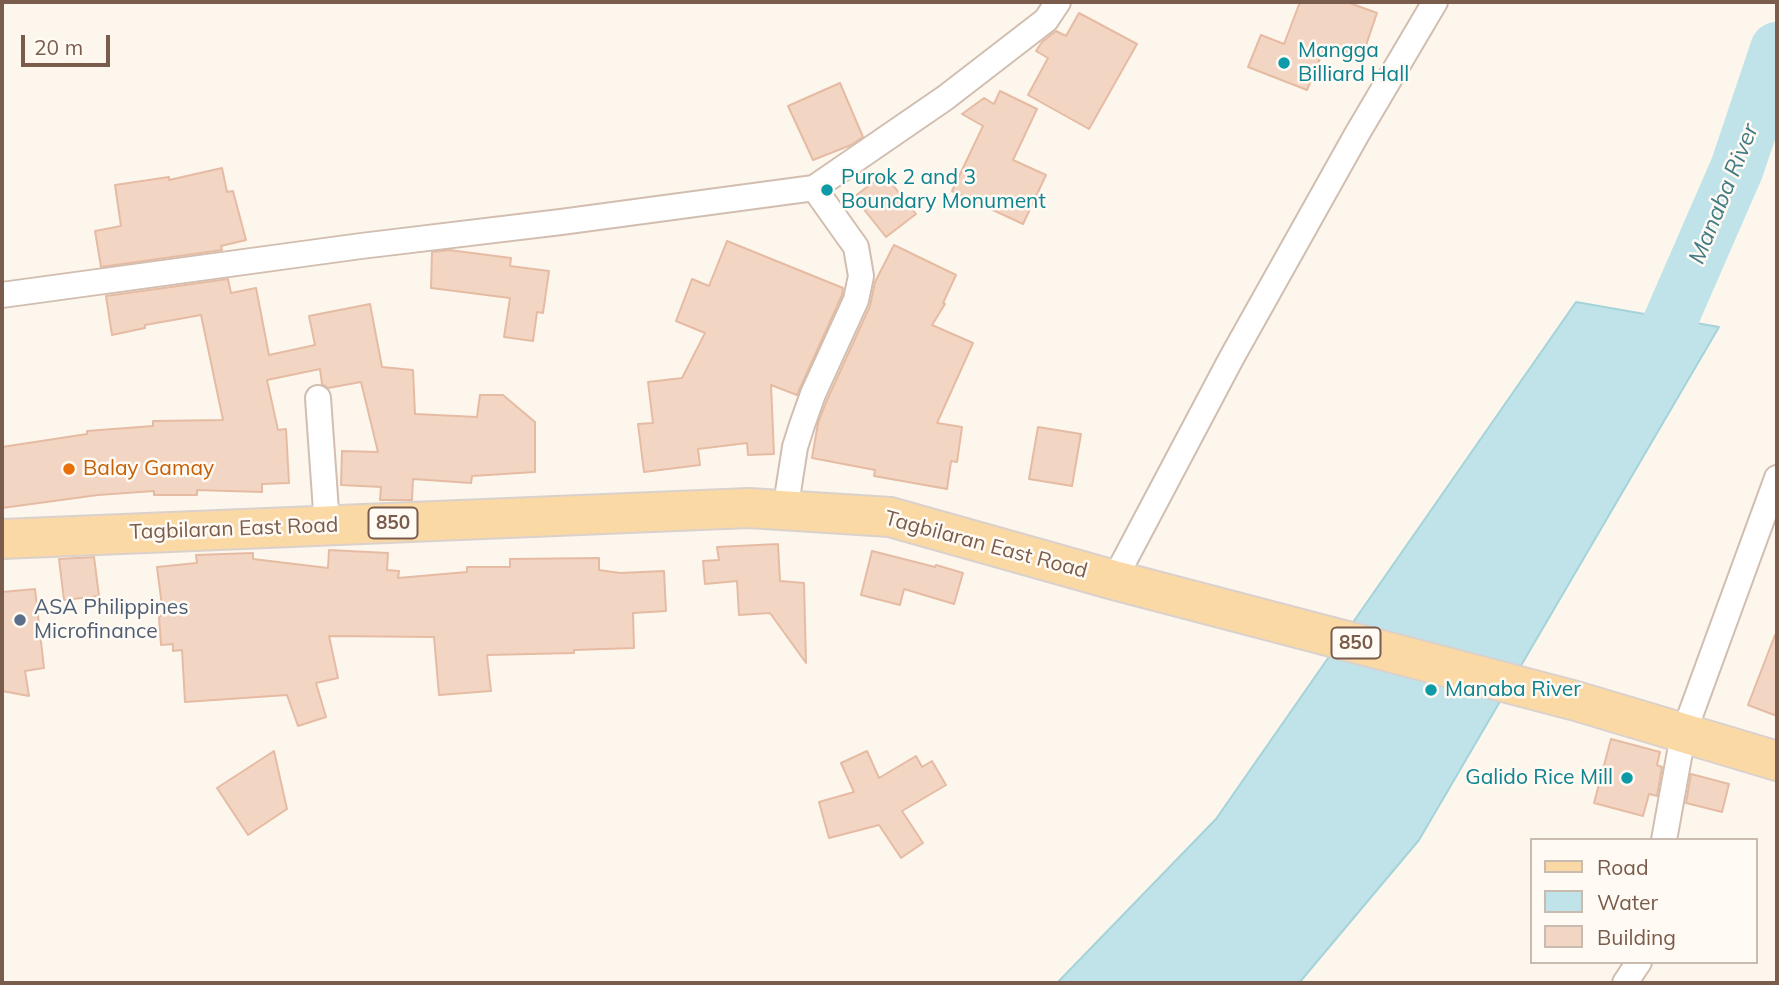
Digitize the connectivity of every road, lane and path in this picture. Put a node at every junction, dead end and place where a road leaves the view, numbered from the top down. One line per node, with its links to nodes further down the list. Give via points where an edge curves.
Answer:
1 (1058, 2): 3 (street, via 1046,20 955,90)
2 (1434, 2): 10 (street, via 1232,357)
3 (814, 188): 4 (street); 7 (street, via 856,247 861,276 856,300 802,425)
4 (2, 295)
5 (318, 398): 8 (street)
6 (1777, 478): 11 (street)
7 (785, 511): 8 (main road, Tagbilaran East Road / 850, via 749,508); 10 (main road, Tagbilaran East Road / 850, via 890,517)
8 (327, 525): 9 (main road, Tagbilaran East Road / 850)
9 (2, 539)
10 (1125, 582): 11 (main road, Tagbilaran East Road / 850, via 1576,701)
11 (1683, 735): 12 (main road, Tagbilaran East Road / 850); 13 (street)
12 (1777, 761)
13 (1664, 838)
14 (1638, 964): 15 (street)
15 (1625, 983)

